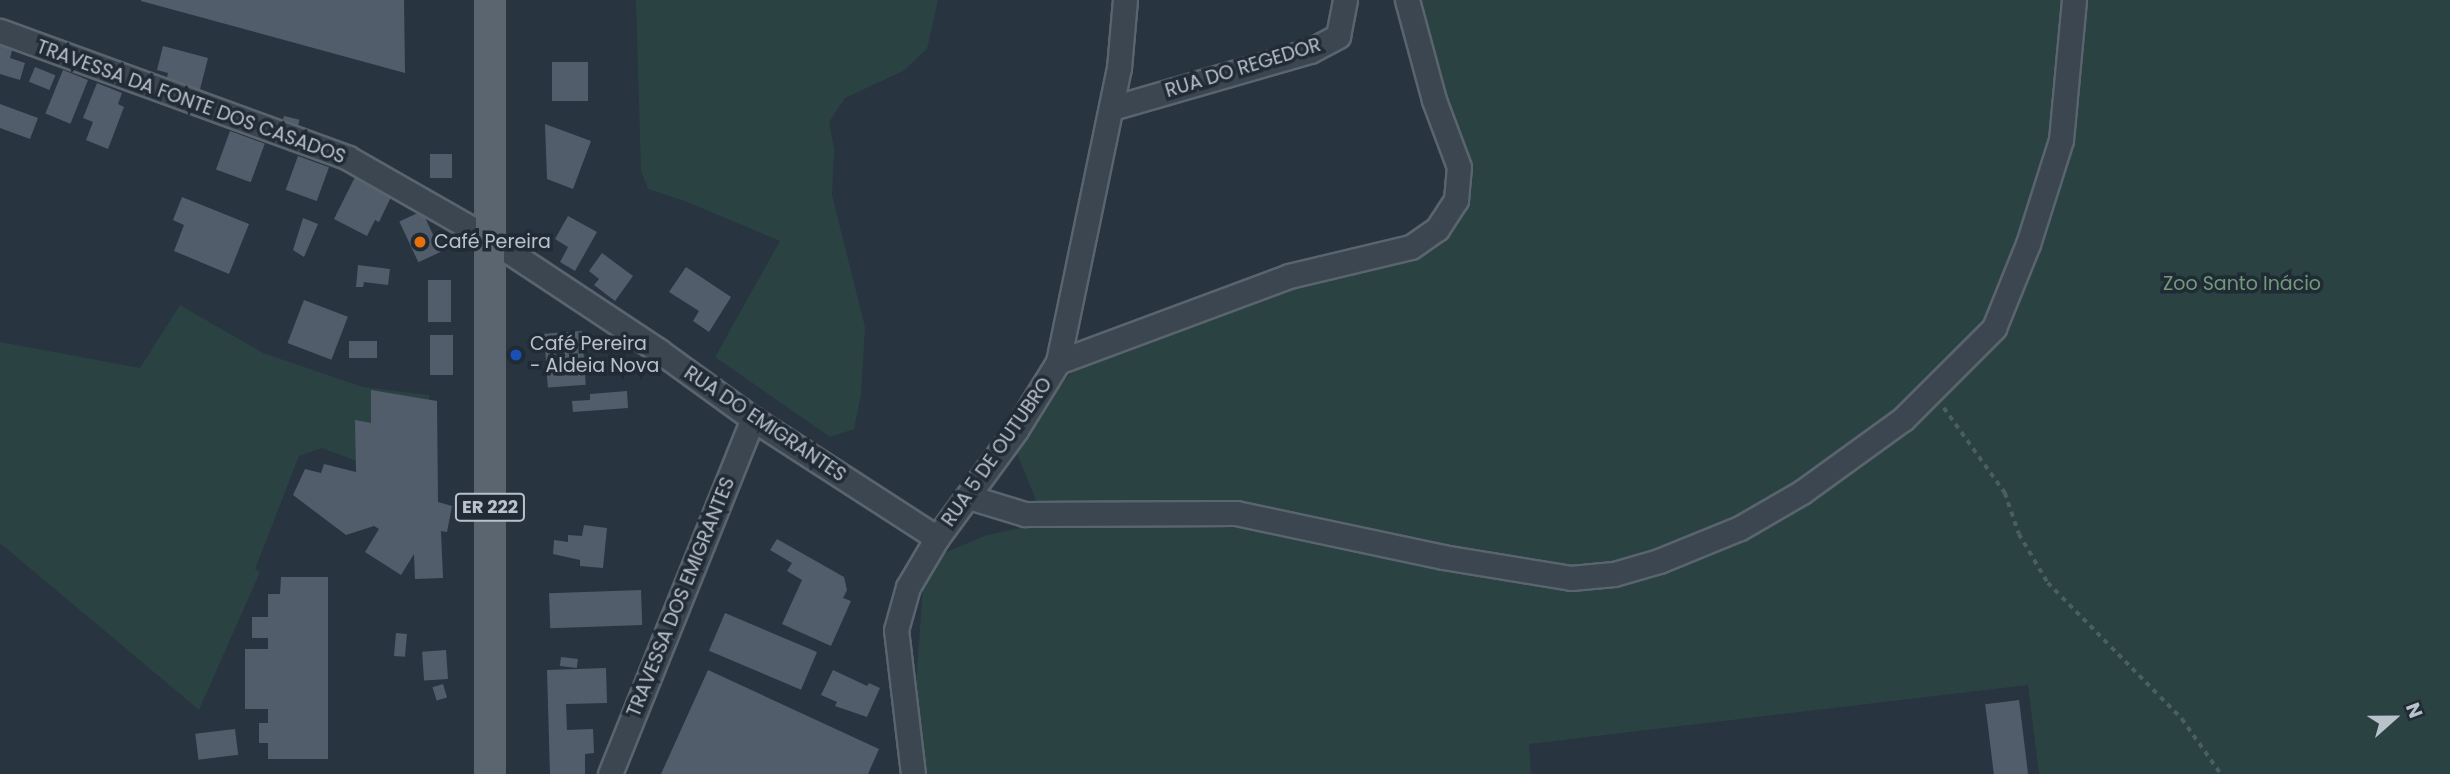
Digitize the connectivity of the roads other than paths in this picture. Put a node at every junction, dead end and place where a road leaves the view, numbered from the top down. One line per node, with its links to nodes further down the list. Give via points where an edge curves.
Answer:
1 (490, 0): 8 (main road, ER 222)
2 (1125, 0): 7 (street, RUA 5 DE OUTUBRO)
3 (1345, 0): 7 (street, RUA DO REGEDOR, via 1338,36 1310,51)
4 (1407, 0): 9 (street, via 1434,100 1459,167 1456,200 1437,229 1411,247 1289,276)
5 (2074, 0): 11 (street, via 2061,140 2028,244 1994,328 1903,419 1813,484 1740,528 1659,561 1614,574 1571,578 1443,557 1236,513 1025,514)
6 (0, 31): 8 (street, TRAVESSA DA FONTE DOS CASADOS, via 348,158)
7 (1112, 108): 9 (street, RUA 5 DE OUTUBRO)
8 (490, 239): 10 (street, RUA DO EMIGRANTES); 13 (main road, ER 222)
9 (1058, 362): 11 (street, RUA 5 DE OUTUBRO)
10 (753, 419): 12 (street, RUA DO EMIGRANTES); 14 (street, TRAVESSA DOS EMIGRANTES)
11 (970, 497): 12 (street, RUA 5 DE OUTUBRO)
12 (937, 538): 15 (street, RUA 5 DE OUTUBRO, via 908,587 896,630)
13 (490, 774)
14 (610, 774)
15 (913, 774)

